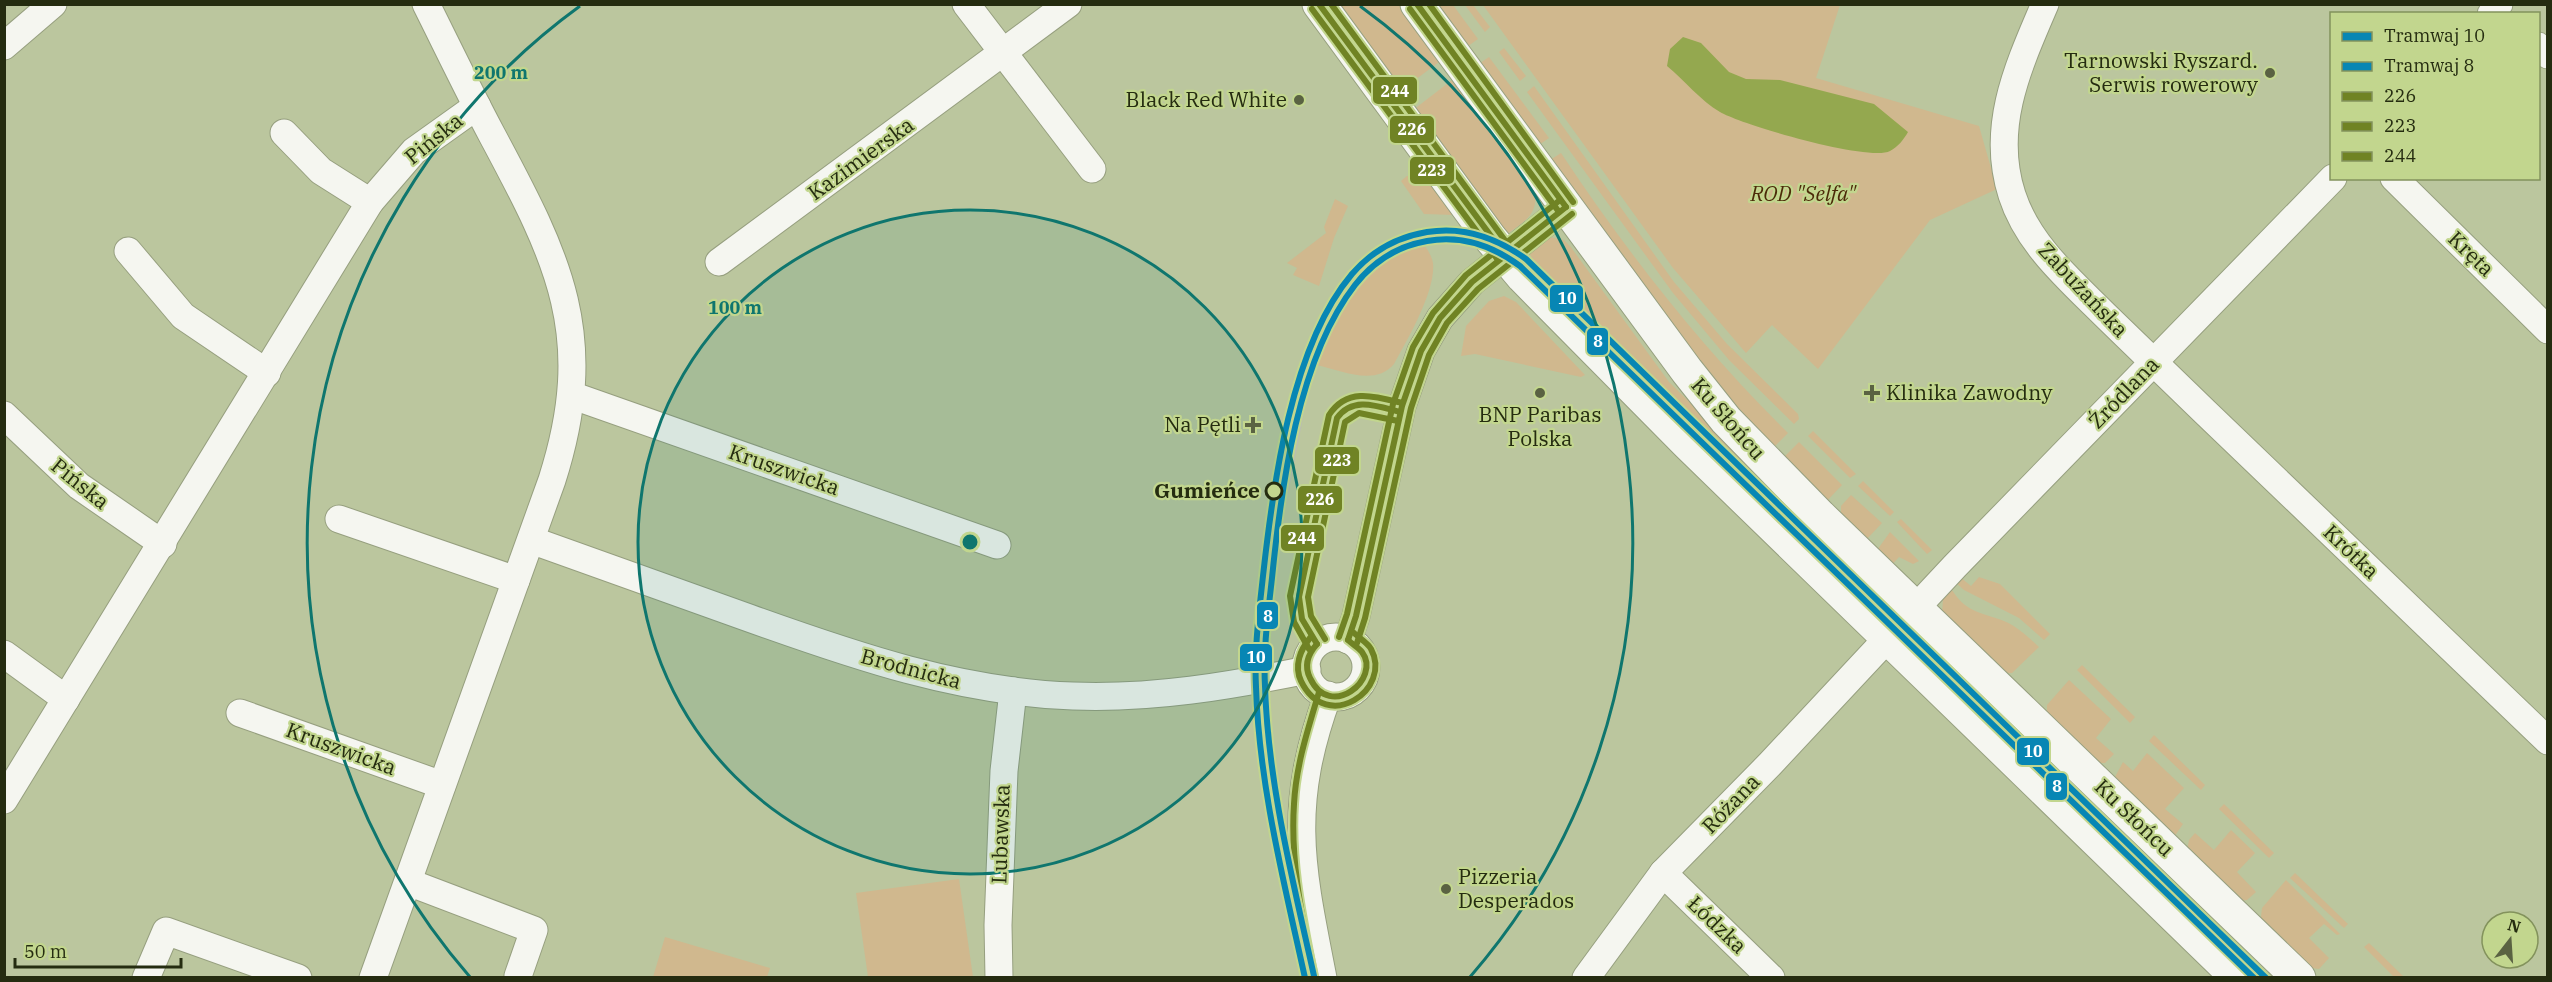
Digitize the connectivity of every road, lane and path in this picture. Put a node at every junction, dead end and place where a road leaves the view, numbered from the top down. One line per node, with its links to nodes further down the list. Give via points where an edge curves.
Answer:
1 (53, 4): 8 (street)
2 (426, 4): 10 (street)
3 (966, 4): 9 (street)
4 (1068, 4): 9 (street, Kazimierska)
5 (1319, 4): 18 (main road, Ku Słońcu)
6 (1417, 4): 16 (main road, Ku Słońcu)
7 (2045, 4): 21 (street, Zabużańska, via 2020,63 2005,115 2004,150 2013,196 2028,229 2048,257)
8 (4, 46)
9 (1003, 54): 12 (street); 19 (street, Kazimierska)
10 (477, 106): 15 (street, Pińska, via 414,152); 23 (street, via 531,207 554,261 571,334)
11 (284, 133): 15 (street, via 321,171)
12 (1092, 170)
13 (2331, 180): 21 (street, Źródlana)
14 (2396, 180): 20 (street, Kręta)
15 (370, 202): 22 (street, Pińska)
16 (1566, 207): 18 (street); 30 (main road, Ku Słońcu, via 1726,420)
17 (128, 251): 22 (street, via 183,315)
18 (1505, 255): 31 (main road, Ku Słońcu, via 1642,399); 32 (street, via 1472,282 1445,312 1414,365)
19 (719, 262)
20 (2547, 330)
21 (2154, 363): 30 (street, Źródlana); 39 (street, Krótka)
22 (267, 373): 27 (street, Pińska)
23 (571, 395): 26 (street, via 561,452); 28 (street, Kruszwicka)
24 (4, 415): 27 (street, Pińska, via 79,486)
25 (339, 519): 29 (street)
26 (531, 540): 29 (street); 35 (street, Brodnicka, via 862,657 921,674)
27 (163, 544): 37 (street, Pińska)
28 (997, 545)
29 (516, 580): 40 (street)
30 (1916, 608): 31 (street); 53 (main road, Ku Słońcu)
31 (1887, 639): 42 (street, Różana); 52 (main road, Ku Słońcu)
32 (1348, 640): 34 (street, via 1332,638 1320,642 1308,657); 36 (street, via 1363,654 1365,677 1350,694)
33 (4, 654): 37 (street)
34 (1307, 670): 35 (street, Brodnicka, via 1224,687 1153,695 1074,696); 36 (street, via 1312,684)
35 (1012, 691): 48 (street, Lubawska, via 1004,771)
36 (1328, 695): 49 (street, via 1308,760 1300,825 1304,886)
37 (66, 699): 41 (street, Pińska)
38 (240, 713): 40 (street, Kruszwicka)
39 (2547, 741)
40 (442, 785): 43 (street)
41 (4, 800)
42 (1663, 873): 50 (street, Różana); 51 (street, Łódzka)
43 (408, 882): 44 (street, via 534,930); 47 (street)
44 (518, 976)
45 (146, 978): 46 (street, via 166,931)
46 (298, 978)
47 (373, 978)
48 (999, 978)
49 (1323, 978)
50 (1586, 978)
51 (1771, 978)
52 (2238, 978)
53 (2299, 978)

